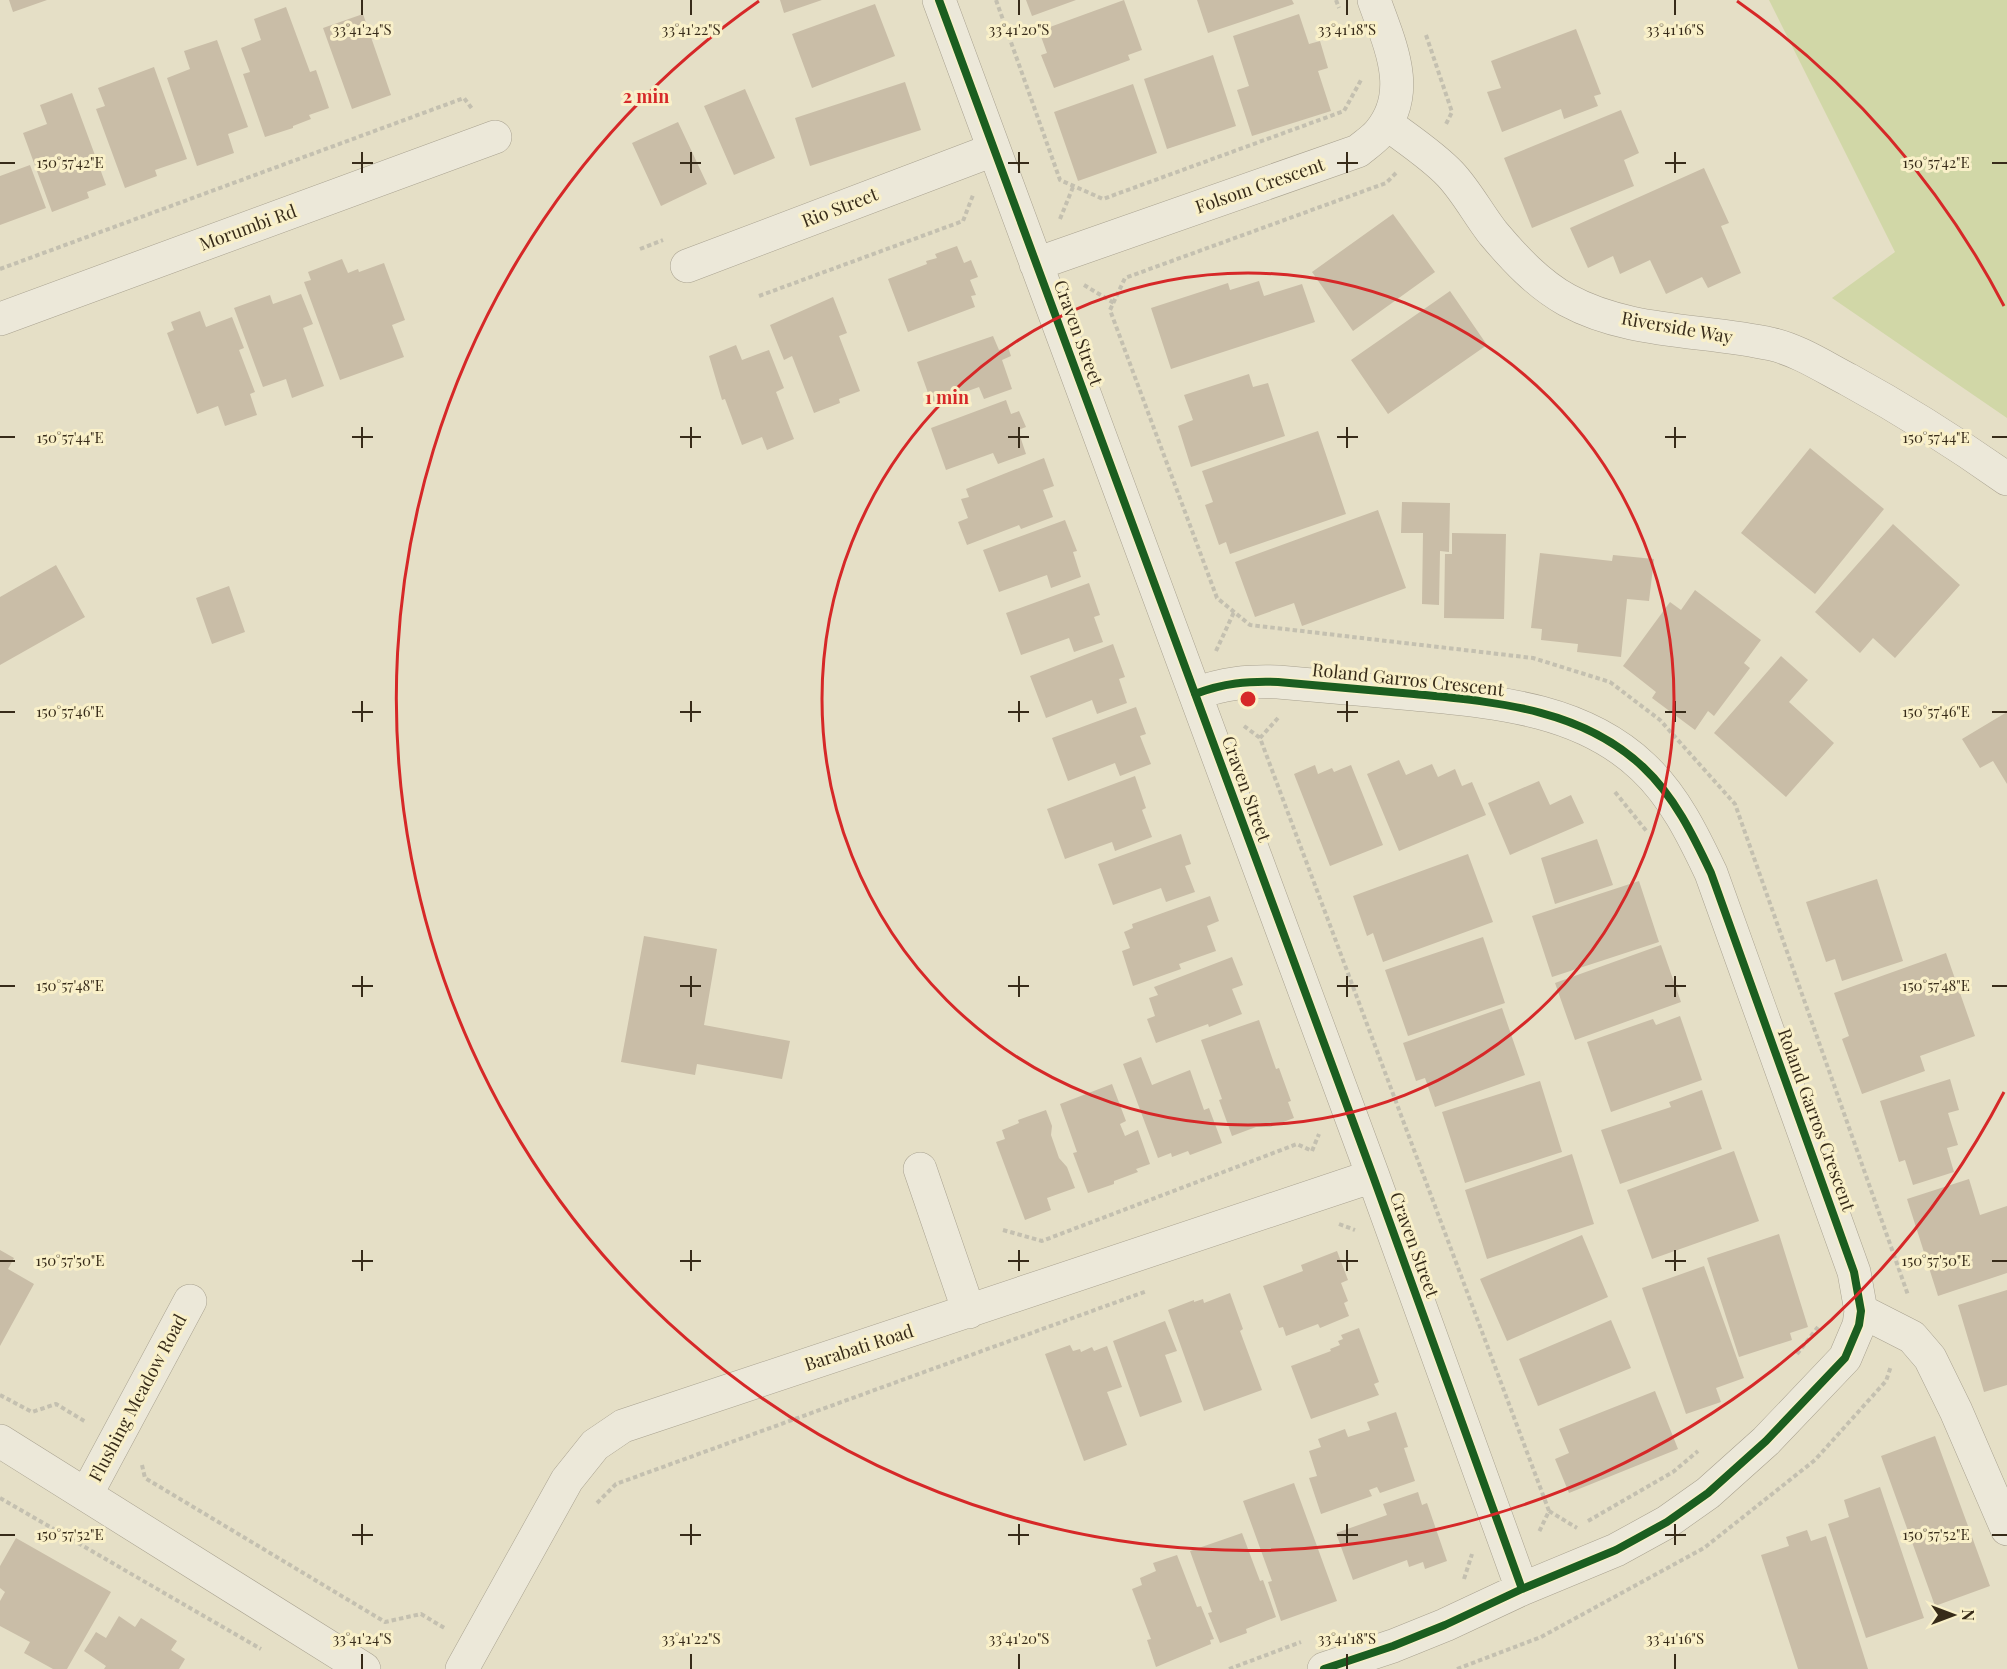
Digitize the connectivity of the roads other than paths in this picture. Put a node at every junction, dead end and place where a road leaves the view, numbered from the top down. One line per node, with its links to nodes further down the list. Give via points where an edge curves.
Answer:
1 (939, 0): 5 (street, Craven Street)
2 (1374, 0): 3 (street, Folsom Crescent, via 1398,79)
3 (1386, 123): 6 (street, Folsom Crescent, via 1358,151); 9 (street, Riverside Way, via 1449,174 1519,261 1543,285 1568,300 1642,325 1773,344 1814,361 1889,402)
4 (495, 137): 8 (street, Morumbi Rd)
5 (981, 155): 6 (street, Craven Street); 7 (street, Rio Street)
6 (1036, 264): 10 (street, Craven Street)
7 (687, 266)
8 (0, 319)
9 (2007, 479)
10 (1195, 694): 12 (street, Craven Street); 15 (street, Roland Garros Crescent, via 1219,685 1249,681 1494,702 1563,718 1620,748 1643,767 1682,816 1711,873 1854,1272)
11 (920, 1169): 14 (street)
12 (1373, 1176): 14 (street, Barabati Road); 19 (street, Craven Street)
13 (190, 1301): 17 (street, Flushing Meadow Road)
14 (969, 1311): 20 (street, Barabati Road, via 623,1426 595,1445 567,1480)
15 (1861, 1311): 18 (street, via 1912,1337 1930,1358); 19 (street, Roland Garros Crescent, via 1845,1358 1766,1441 1708,1493 1667,1522 1616,1550)
16 (0, 1441): 17 (street)
17 (86, 1495): 22 (street)
18 (2007, 1529)
19 (1522, 1589): 21 (street, Roland Garros Crescent, via 1445,1625)
20 (468, 1658)
21 (1398, 1658): 23 (street, Roland Garros Crescent)
22 (364, 1669)
23 (1324, 1669)

